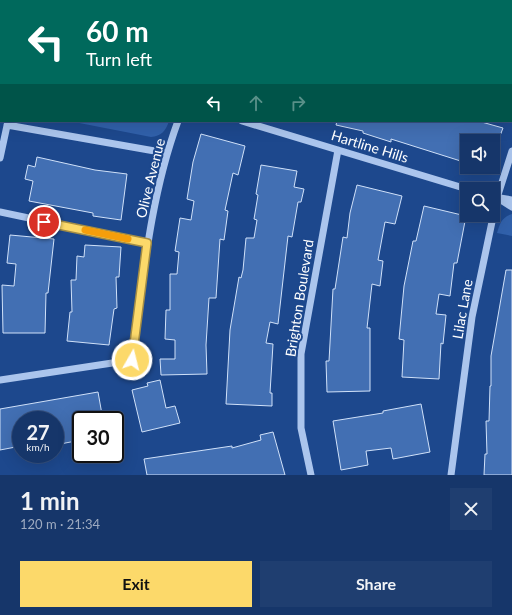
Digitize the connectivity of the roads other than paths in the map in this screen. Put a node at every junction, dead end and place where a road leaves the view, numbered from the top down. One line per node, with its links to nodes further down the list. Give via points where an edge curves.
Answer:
1 (178, 122): 6 (street, Olive Avenue)
2 (245, 122): 4 (street, Hartline Hills)
3 (8, 123): 6 (street); 7 (street)
4 (338, 150): 9 (street, Hartline Hills); 18 (street, Brighton Boulevard, via 301,354 301,428)
5 (512, 150): 8 (street, Lilac Lane)
6 (166, 153): 16 (street, Olive Avenue)
7 (0, 158)
8 (500, 184)
9 (460, 187)
10 (500, 199): 11 (street)
11 (512, 200)
12 (500, 201): 13 (street)
13 (512, 207)
14 (0, 212): 16 (street)
15 (490, 222): 19 (street, Lilac Lane, via 472,317)
16 (147, 243): 17 (street, Olive Avenue, via 132,360)
17 (0, 380)
18 (311, 475)
19 (451, 475)

